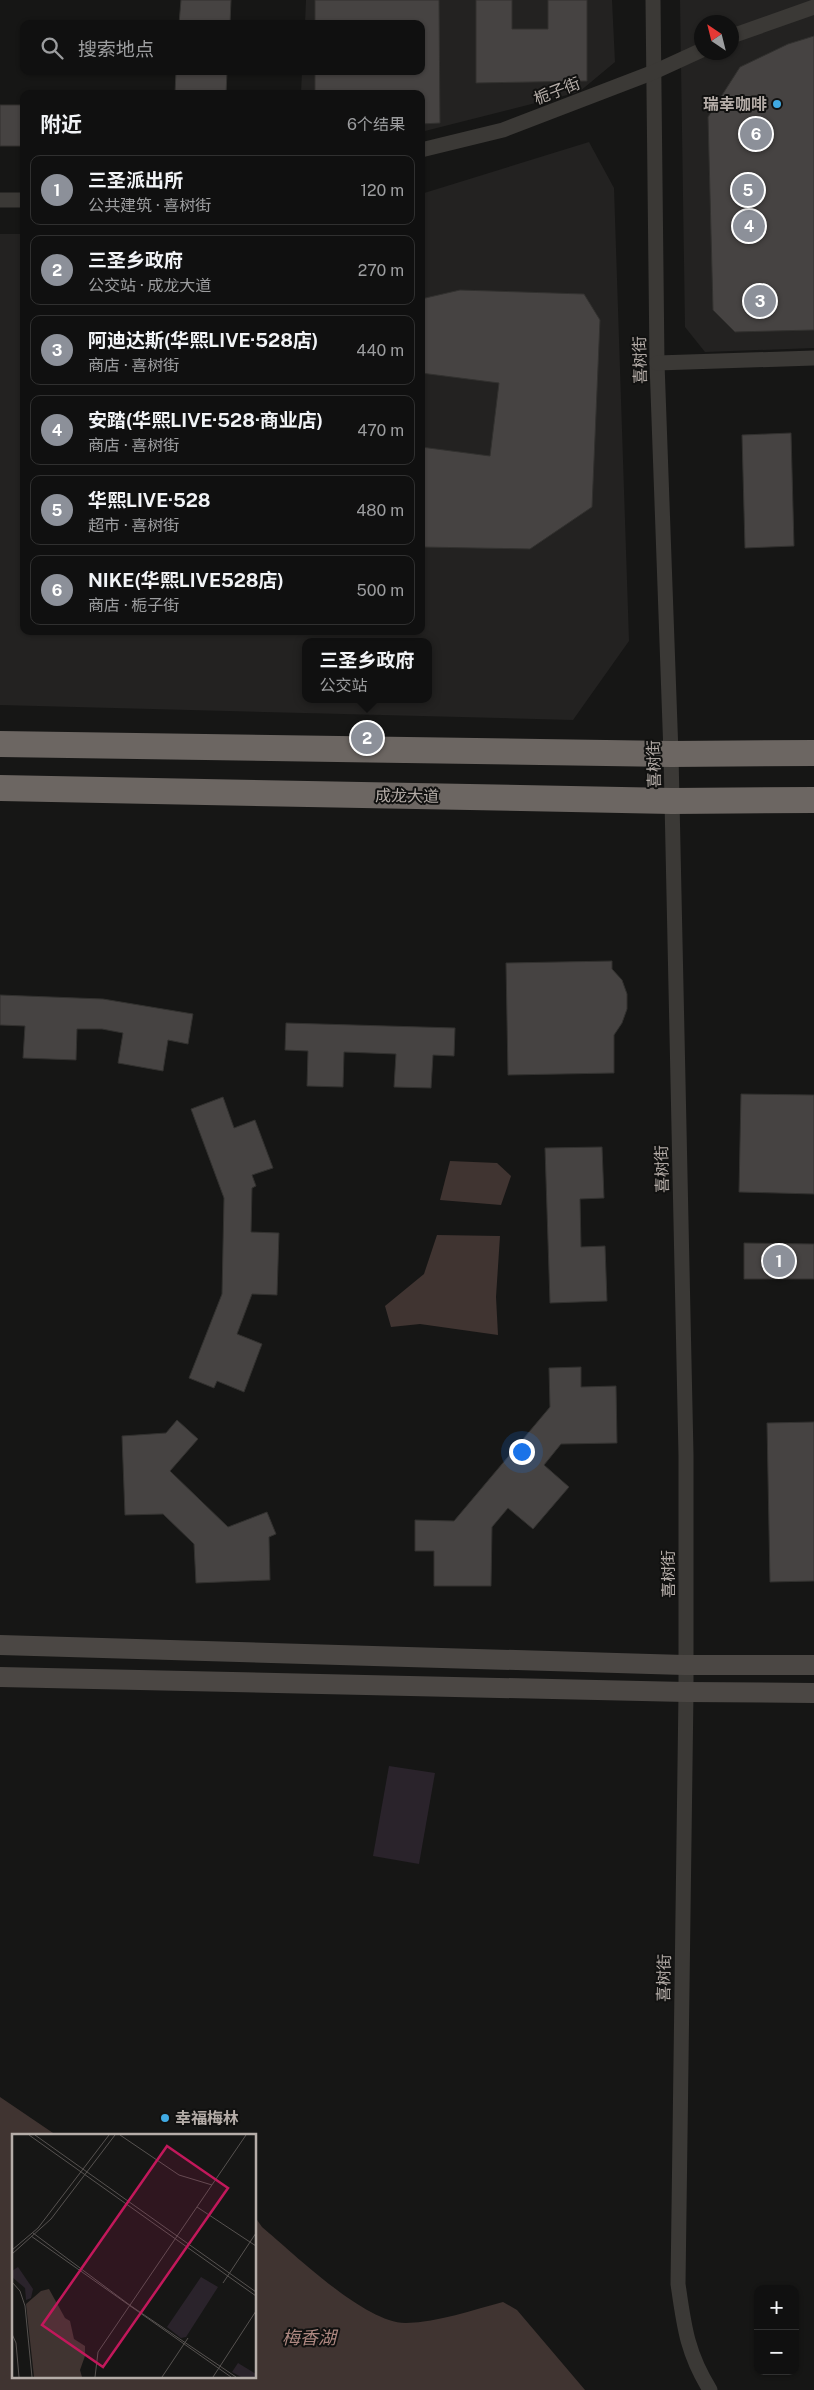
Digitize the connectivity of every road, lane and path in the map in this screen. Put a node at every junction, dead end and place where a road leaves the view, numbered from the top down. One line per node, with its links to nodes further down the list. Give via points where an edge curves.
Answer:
1 (653, 0): 5 (street, 喜树街)
2 (814, 7): 3 (street)
3 (739, 34)
4 (694, 54): 5 (street, 栀子街)
5 (654, 72): 6 (street, 栀子街, via 503,130); 10 (street, 喜树街)
6 (425, 149)
7 (0, 200): 8 (street)
8 (20, 200)
9 (814, 358): 10 (street)
10 (657, 363): 12 (street, 喜树街)
11 (0, 744): 12 (highway)
12 (671, 754): 13 (highway); 16 (street, 喜树街)
13 (814, 754)
14 (0, 788): 16 (highway, 成龙大道)
15 (814, 800): 16 (highway, 成龙大道)
16 (672, 801): 18 (street, 喜树街, via 686,1456)
17 (0, 1645): 18 (street)
18 (684, 1665): 19 (street); 21 (street, 喜树街)
19 (814, 1665)
20 (0, 1677): 21 (street)
21 (686, 1692): 22 (street); 23 (street, 喜树街, via 678,2284 686,2337 698,2370)
22 (814, 1693)
23 (710, 2390)

